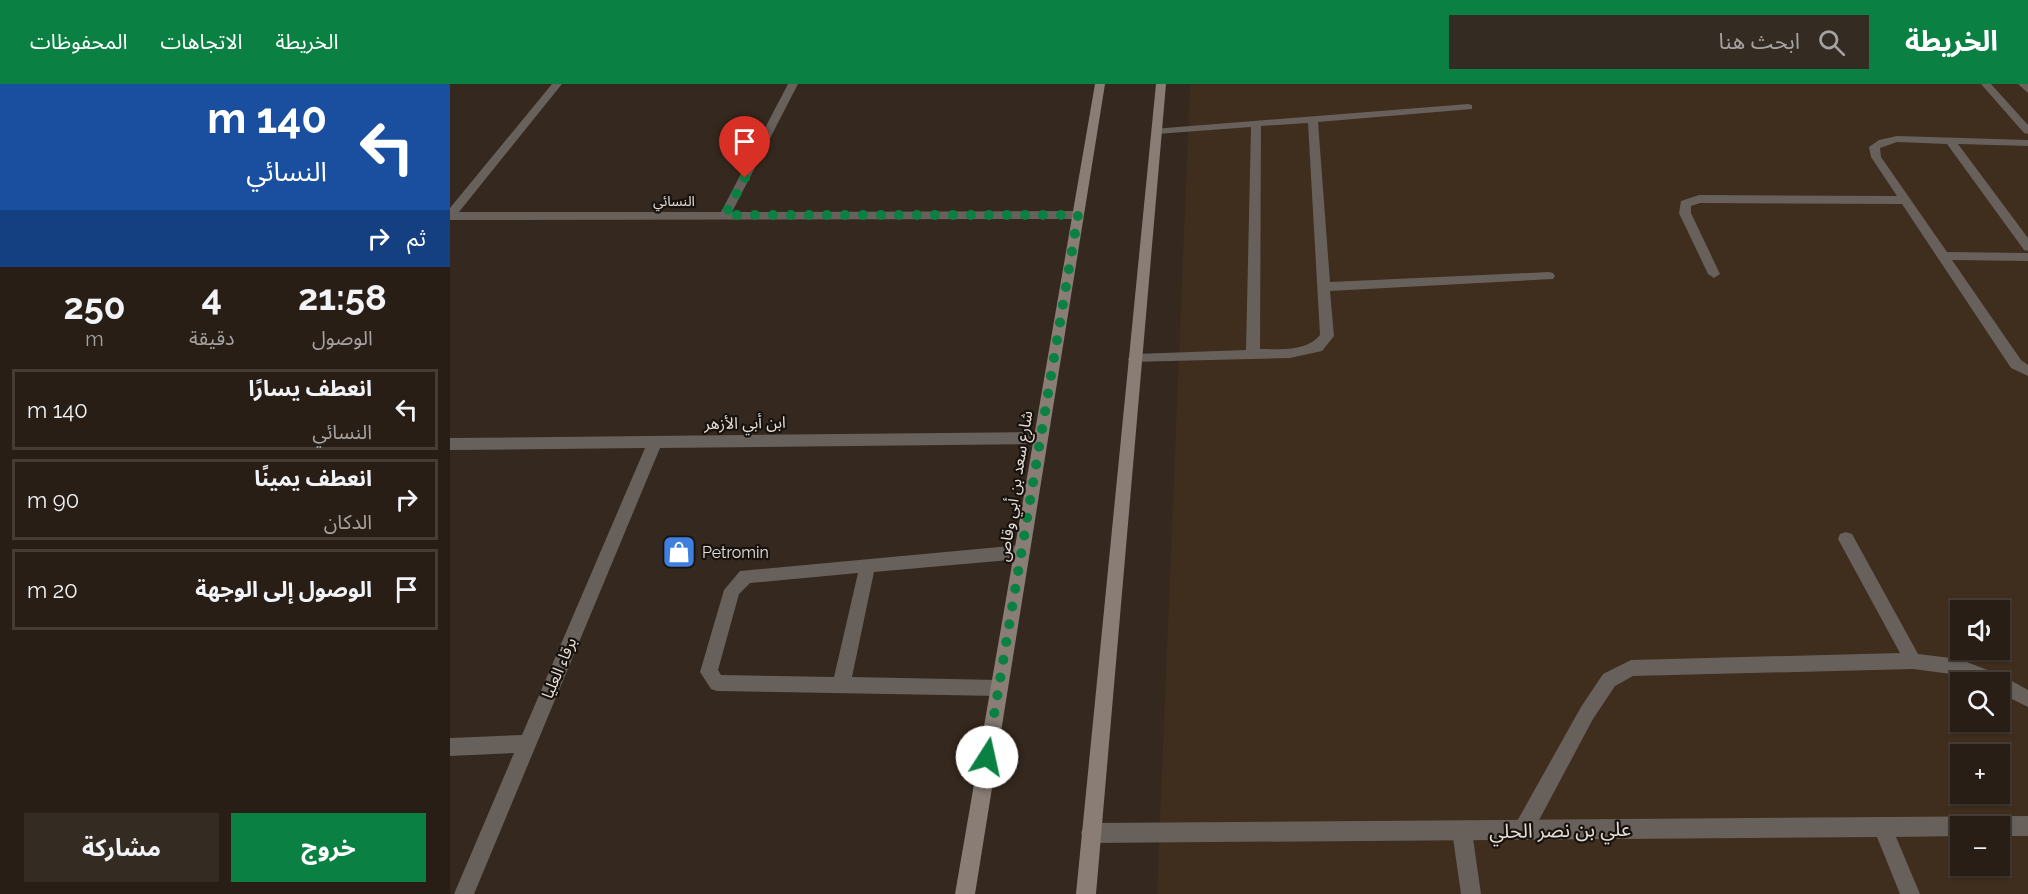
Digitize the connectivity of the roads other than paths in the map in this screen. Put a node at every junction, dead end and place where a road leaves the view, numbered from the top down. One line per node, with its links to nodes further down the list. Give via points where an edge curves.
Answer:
1 (557, 84): 18 (street)
2 (793, 84): 16 (street)
3 (1100, 84): 17 (main road, شارع سعد بن أبي وقاص)
4 (1161, 84): 11 (main road)
5 (1986, 84): 12 (street)
6 (2023, 84): 7 (street)
7 (2028, 90)
8 (1468, 107): 9 (street)
9 (1313, 120): 10 (street); 24 (street)
10 (1257, 124): 11 (street); 25 (street)
11 (1157, 131): 26 (main road)
12 (2028, 131)
13 (1950, 141): 14 (street); 15 (street, via 1898,139 1874,147 1876,157); 19 (street)
14 (2028, 144)
15 (1905, 200): 20 (street); 22 (street, via 1699,199 1685,204 1685,213)
16 (725, 215): 17 (street, النسائي); 18 (street, النسائي)
17 (1078, 215): 28 (main road, شارع سعد بن أبي وقاص)
18 (450, 216)
19 (2028, 247)
20 (1943, 256): 21 (street); 27 (street, via 2016,364)
21 (2028, 257)
22 (1714, 274)
23 (1549, 276): 24 (street)
24 (1324, 287): 25 (street, via 1327,336 1317,348 1290,354)
25 (1253, 355): 26 (street)
26 (1135, 359): 46 (main road)
27 (2028, 371)
28 (1041, 438): 29 (street, ابن أبي الأزهر); 32 (main road, شارع سعد بن أبي وقاص)
29 (655, 442): 30 (street, ابن أبي الأزهر); 40 (street, برقاء العليا)
30 (450, 444)
31 (1846, 539): 34 (street)
32 (1022, 552): 33 (street); 37 (main road, شارع سعد بن أبي وقاص)
33 (868, 566): 36 (street); 36 (street, via 746,576 732,590 709,672 717,683)
34 (1913, 661): 35 (street); 44 (street, via 1630,668 1609,680 1587,712)
35 (1971, 672)
36 (842, 686): 37 (street)
37 (999, 688): 48 (main road, شارع سعد بن أبي وقاص)
38 (2010, 689): 39 (street)
39 (2028, 699)
40 (527, 744): 41 (street); 47 (street, برقاء العليا)
41 (450, 747)
42 (2028, 826): 43 (street, علي بن نصر الحلي)
43 (1883, 827): 44 (street, علي بن نصر الحلي); 51 (street)
44 (1523, 830): 45 (street, علي بن نصر الحلي)
45 (1462, 831): 46 (street, علي بن نصر الحلي); 50 (street)
46 (1091, 833): 49 (main road)
47 (464, 894)
48 (965, 894)
49 (1086, 894)
50 (1471, 894)
51 (1910, 894)

